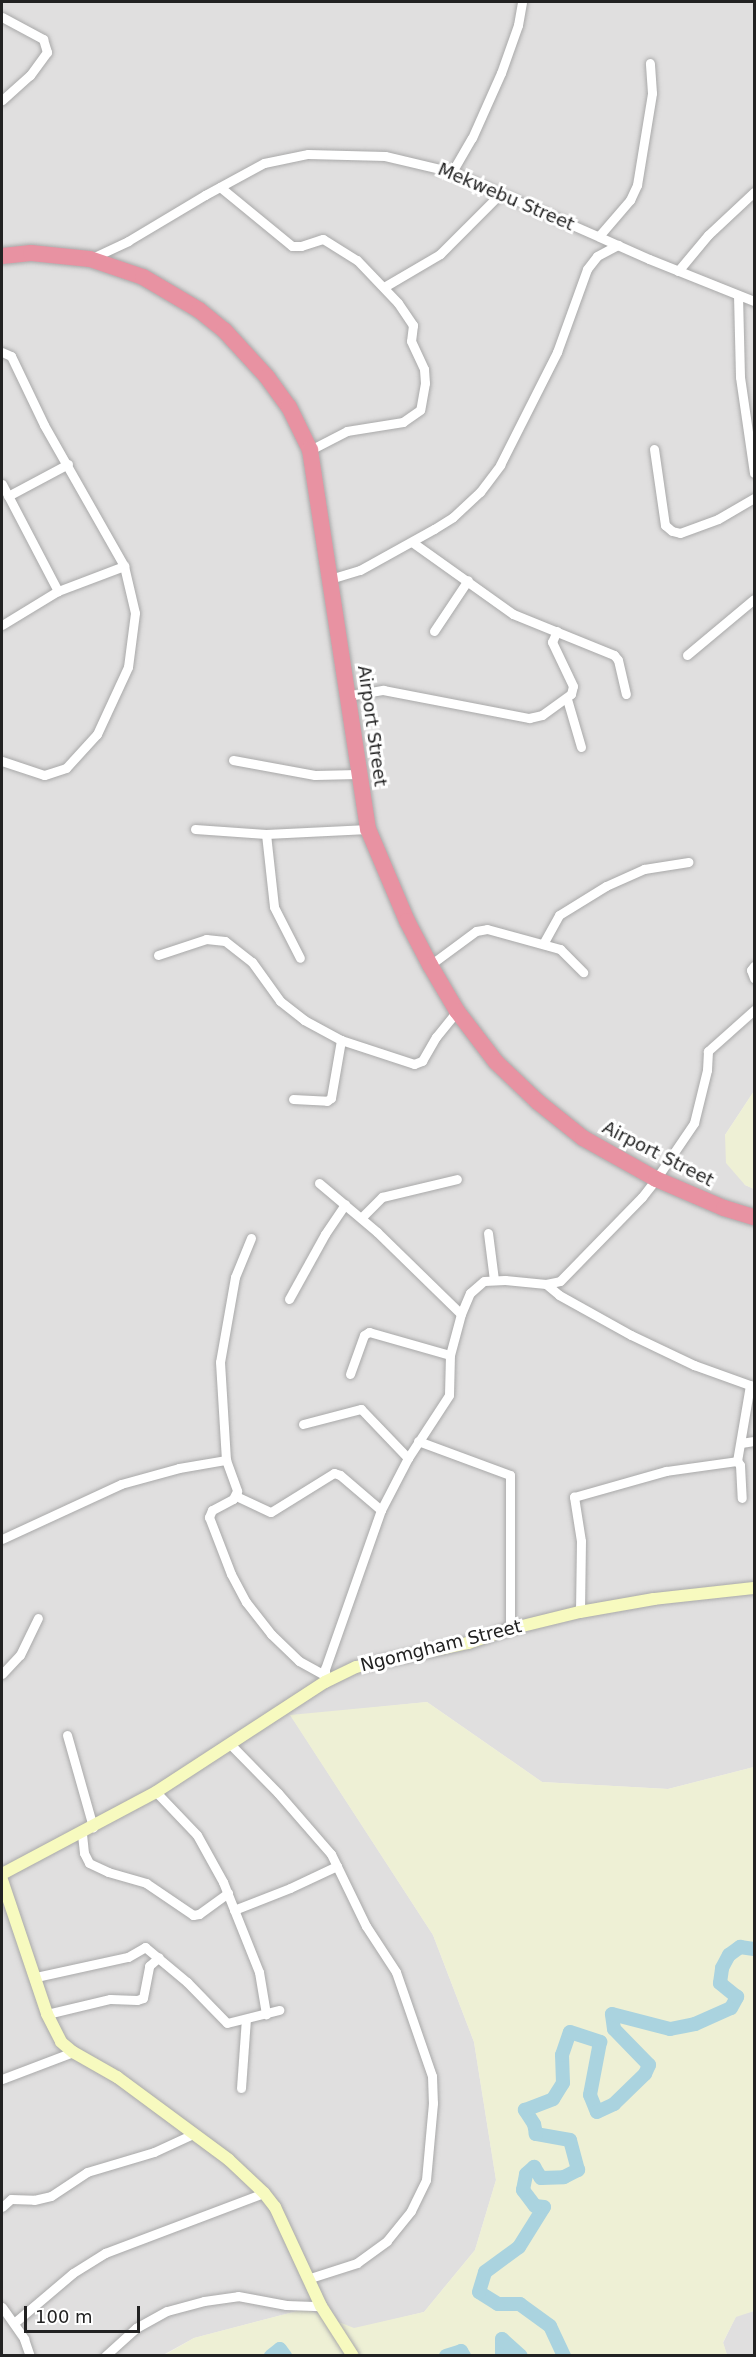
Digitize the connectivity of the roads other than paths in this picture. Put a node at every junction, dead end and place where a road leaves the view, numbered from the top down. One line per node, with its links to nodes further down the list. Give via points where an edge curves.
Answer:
1 (522, 2): 5 (street, via 501,73)
2 (2, 17): 4 (street, via 43,39 47,52 30,75)
3 (650, 63): 9 (street, via 652,93 637,185 630,200)
4 (2, 100)
5 (452, 172): 6 (street, Mekwebu Street, via 385,156 308,154 264,163); 8 (street, Mekwebu Street)
6 (220, 187): 12 (street, Mekwebu Street); 14 (street, via 292,246 315,239 328,241 357,260)
7 (754, 192): 13 (street, via 708,235)
8 (501, 193): 9 (street, Mekwebu Street); 14 (street, via 440,254)
9 (598, 236): 10 (street, Mekwebu Street)
10 (618, 245): 13 (street, Mekwebu Street); 25 (street, via 597,256 587,269 557,352 500,465 480,492 453,517)
11 (2, 256): 12 (highway, Airport Street, via 31,253)
12 (90, 259): 19 (highway, Airport Street, via 143,277 199,310 224,330 284,399)
13 (678, 271): 15 (street, Mekwebu Street)
14 (384, 287): 19 (street, via 413,325 411,341 424,369 420,410 403,422 347,431)
15 (738, 295): 16 (street, Mekwebu Street); 21 (street, via 740,377)
16 (754, 301)
17 (2, 352): 20 (street, via 11,356 44,426)
18 (654, 449): 24 (street, via 665,525 672,531 680,533 718,519)
19 (310, 450): 27 (highway, Airport Street)
20 (68, 464): 23 (street); 26 (street)
21 (754, 473)
22 (2, 484): 23 (street)
23 (8, 496): 29 (street)
24 (754, 498)
25 (412, 542): 27 (street, via 360,570); 28 (street)
26 (124, 566): 29 (street); 40 (street, via 135,613 129,667 97,734 66,768 44,775)
27 (330, 579): 36 (highway, Airport Street)
28 (468, 580): 32 (street, via 513,614); 33 (street)
29 (58, 591): 31 (street)
30 (754, 599): 34 (street)
31 (2, 625)
32 (557, 631): 35 (street, via 614,655); 37 (street, via 552,642 573,686)
33 (434, 632)
34 (687, 655)
35 (626, 694)
36 (348, 696): 37 (street, via 383,690 529,718 542,715); 41 (highway, Airport Street)
37 (567, 699): 38 (street)
38 (581, 747)
39 (233, 760): 41 (street, via 315,775)
40 (2, 762)
41 (358, 774): 43 (highway, Airport Street)
42 (195, 829): 44 (street)
43 (368, 829): 44 (street); 49 (highway, Airport Street)
44 (266, 834): 48 (street, via 274,907)
45 (688, 861): 46 (street, via 644,869 606,886 559,915)
46 (543, 944): 49 (street, via 482,929); 51 (street, via 567,954)
47 (158, 955): 55 (street, via 206,939 225,941 252,962 280,1001 303,1020)
48 (300, 958)
49 (430, 965): 54 (highway, Airport Street)
50 (754, 966): 52 (street)
51 (583, 972)
52 (754, 978)
53 (754, 1010): 58 (street, via 708,1051 694,1123)
54 (457, 1011): 55 (street, via 419,1064); 58 (highway, Airport Street, via 496,1062 538,1102 583,1138)
55 (340, 1040): 56 (street, via 331,1098)
56 (293, 1099)
57 (457, 1179): 62 (street, via 382,1197)
58 (656, 1179): 61 (highway, Airport Street); 66 (street, via 560,1281)
59 (319, 1183): 60 (street)
60 (345, 1204): 62 (street); 67 (street)
61 (754, 1217)
62 (361, 1218): 68 (street)
63 (488, 1233): 65 (street)
64 (251, 1238): 76 (street, via 235,1277 220,1362)
65 (494, 1280): 66 (street); 68 (street, via 475,1286)
66 (546, 1284): 74 (street, via 631,1335 694,1365 747,1382 751,1391)
67 (289, 1299)
68 (461, 1314): 69 (street)
69 (450, 1355): 70 (street, via 369,1332 364,1335); 73 (street, via 449,1395)
70 (350, 1374)
71 (303, 1424): 75 (street, via 361,1409)
72 (754, 1441): 74 (street)
73 (418, 1442): 75 (street); 85 (street, via 510,1475)
74 (741, 1443): 77 (street)
75 (408, 1458): 80 (street)
76 (226, 1460): 78 (street); 81 (street, via 179,1467 121,1484)
77 (737, 1461): 79 (street); 83 (street, via 666,1471 574,1497 581,1541)
78 (236, 1496): 80 (street, via 271,1512 334,1473); 87 (street, via 212,1510 209,1516 231,1574 246,1602 271,1634)
79 (742, 1498)
80 (381, 1510): 87 (street)
81 (2, 1539)
82 (754, 1588): 83 (main road, Ngomgham Street)
83 (580, 1612): 85 (main road, Ngomgham Street)
84 (38, 1618): 86 (street, via 20,1655)
85 (510, 1629): 87 (main road, Ngomgham Street, via 468,1643 356,1667)
86 (2, 1674)
87 (324, 1679): 89 (main road, Ngomgham Street)
88 (67, 1735): 91 (street)
89 (231, 1745): 90 (main road, Ngomgham Street); 93 (street, via 321,1842)
90 (156, 1792): 91 (main road, Ngomgham Street); 96 (street, via 197,1835)
91 (93, 1827): 92 (main road, Ngomgham Street)
92 (81, 1834): 94 (main road, Ngomgham Street); 96 (street, via 89,1863 146,1884 193,1914 199,1914)
93 (337, 1866): 97 (street); 110 (street, via 366,1926 396,1972 432,2076 433,2103 426,2180 411,2211 387,2241 357,2263)
94 (2, 1874)
95 (2, 1880): 99 (main road)
96 (228, 1893): 97 (street)
97 (234, 1910): 102 (street, via 259,1972)
98 (159, 1957): 99 (street, via 145,1947 128,1957); 101 (street, via 149,1966 143,1998 110,1999); 103 (street, via 222,2020 227,2023)
99 (36, 1977): 101 (main road)
100 (279, 2010): 102 (street)
101 (47, 2014): 104 (main road, via 61,2042)
102 (266, 2014): 103 (street)
103 (246, 2019): 106 (street)
104 (73, 2052): 105 (street); 107 (main road, via 117,2077)
105 (2, 2079)
106 (241, 2088)
107 (193, 2134): 108 (main road, via 229,2160); 109 (street, via 154,2152 87,2172 51,2196 11,2199)
108 (264, 2193): 110 (main road, via 275,2207); 113 (street, via 105,2253 73,2273)
109 (2, 2207)
110 (307, 2279): 111 (main road)
111 (321, 2306): 115 (street, via 286,2305 238,2296 204,2301 167,2311 136,2328); 116 (main road)
112 (2, 2307): 113 (street)
113 (14, 2323): 114 (street)
114 (30, 2355)
115 (105, 2355)
116 (352, 2355)

